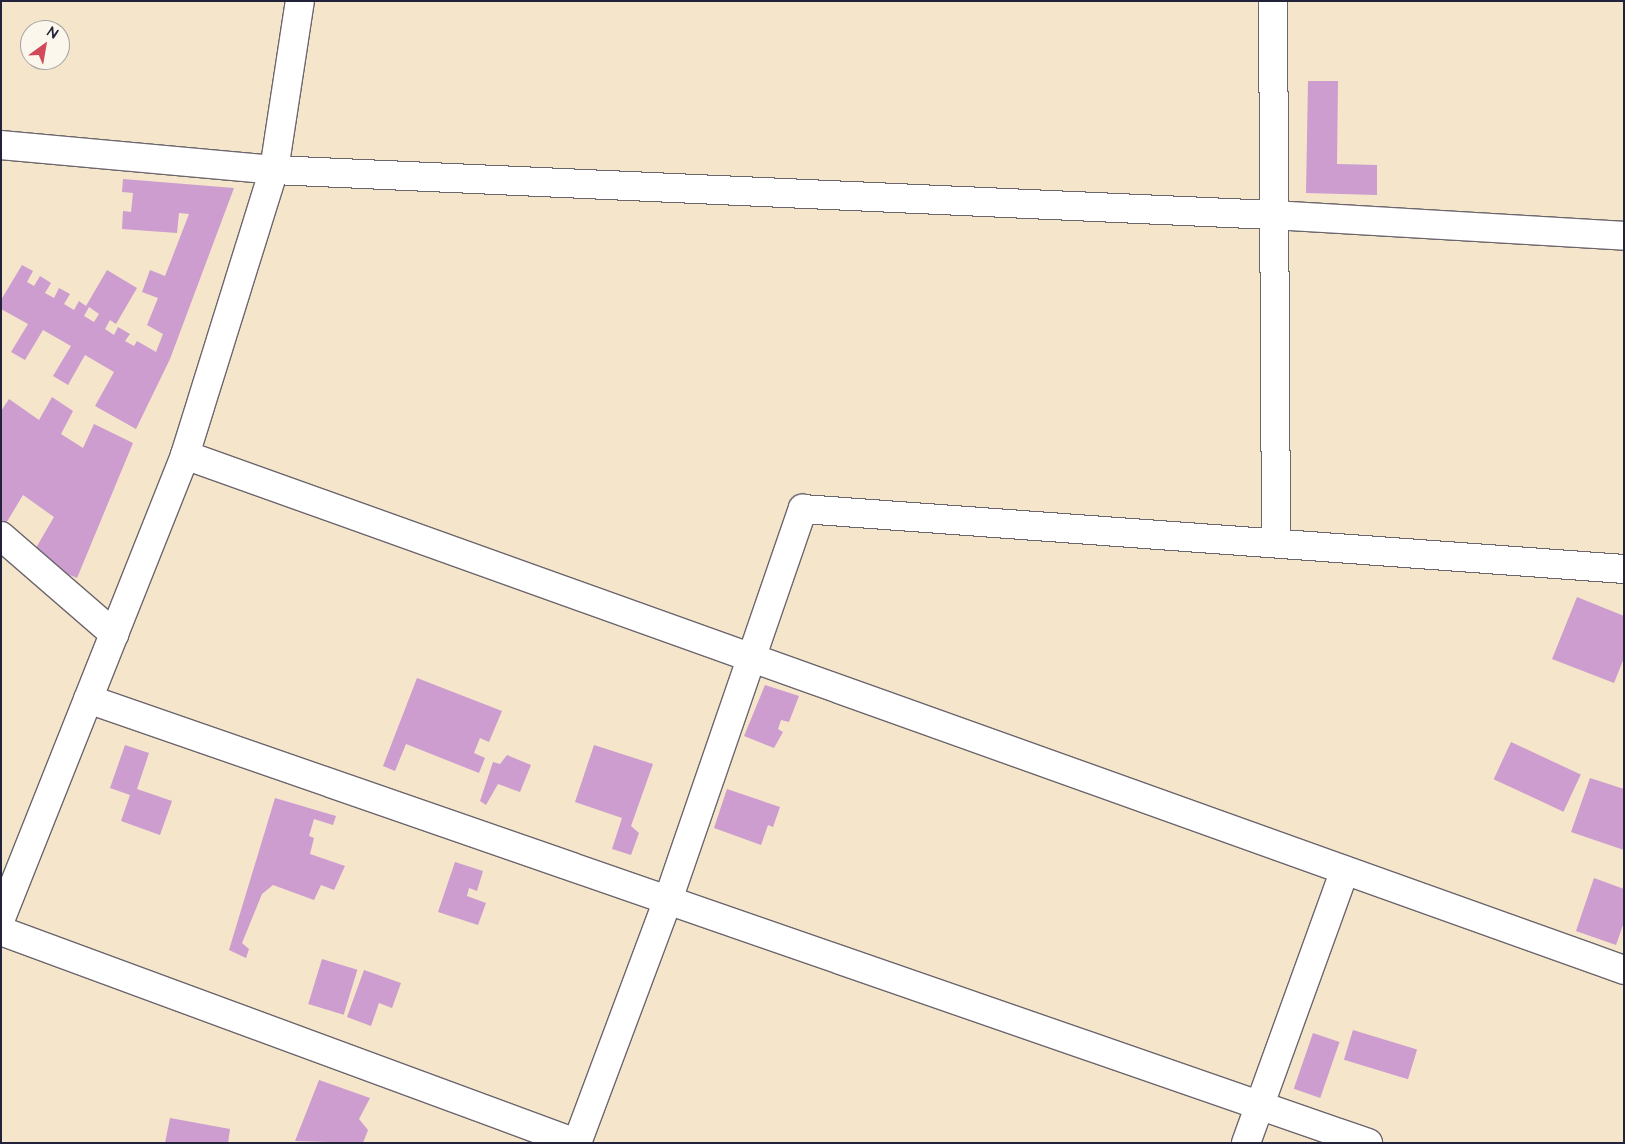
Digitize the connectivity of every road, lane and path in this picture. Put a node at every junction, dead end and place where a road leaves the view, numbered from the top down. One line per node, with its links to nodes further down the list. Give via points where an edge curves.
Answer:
1 (300, 1): 4 (street)
2 (1273, 1): 5 (street)
3 (1, 145): 4 (street)
4 (274, 170): 5 (street); 7 (street)
5 (1274, 215): 6 (street); 8 (street)
6 (1624, 236)
7 (185, 455): 11 (street); 12 (street)
8 (1276, 542): 10 (street); 12 (street, via 803,509)
9 (7, 549): 11 (street)
10 (1624, 570)
11 (114, 634): 13 (street)
12 (752, 658): 14 (street); 15 (street)
13 (88, 699): 15 (street); 16 (street)
14 (1345, 870): 18 (street); 19 (street)
15 (668, 900): 19 (street); 20 (street)
16 (1, 918)
17 (1, 930): 20 (street)
18 (1624, 970)
19 (1260, 1105): 21 (street); 22 (street)
20 (576, 1143)
21 (1246, 1143)
22 (1368, 1143)

